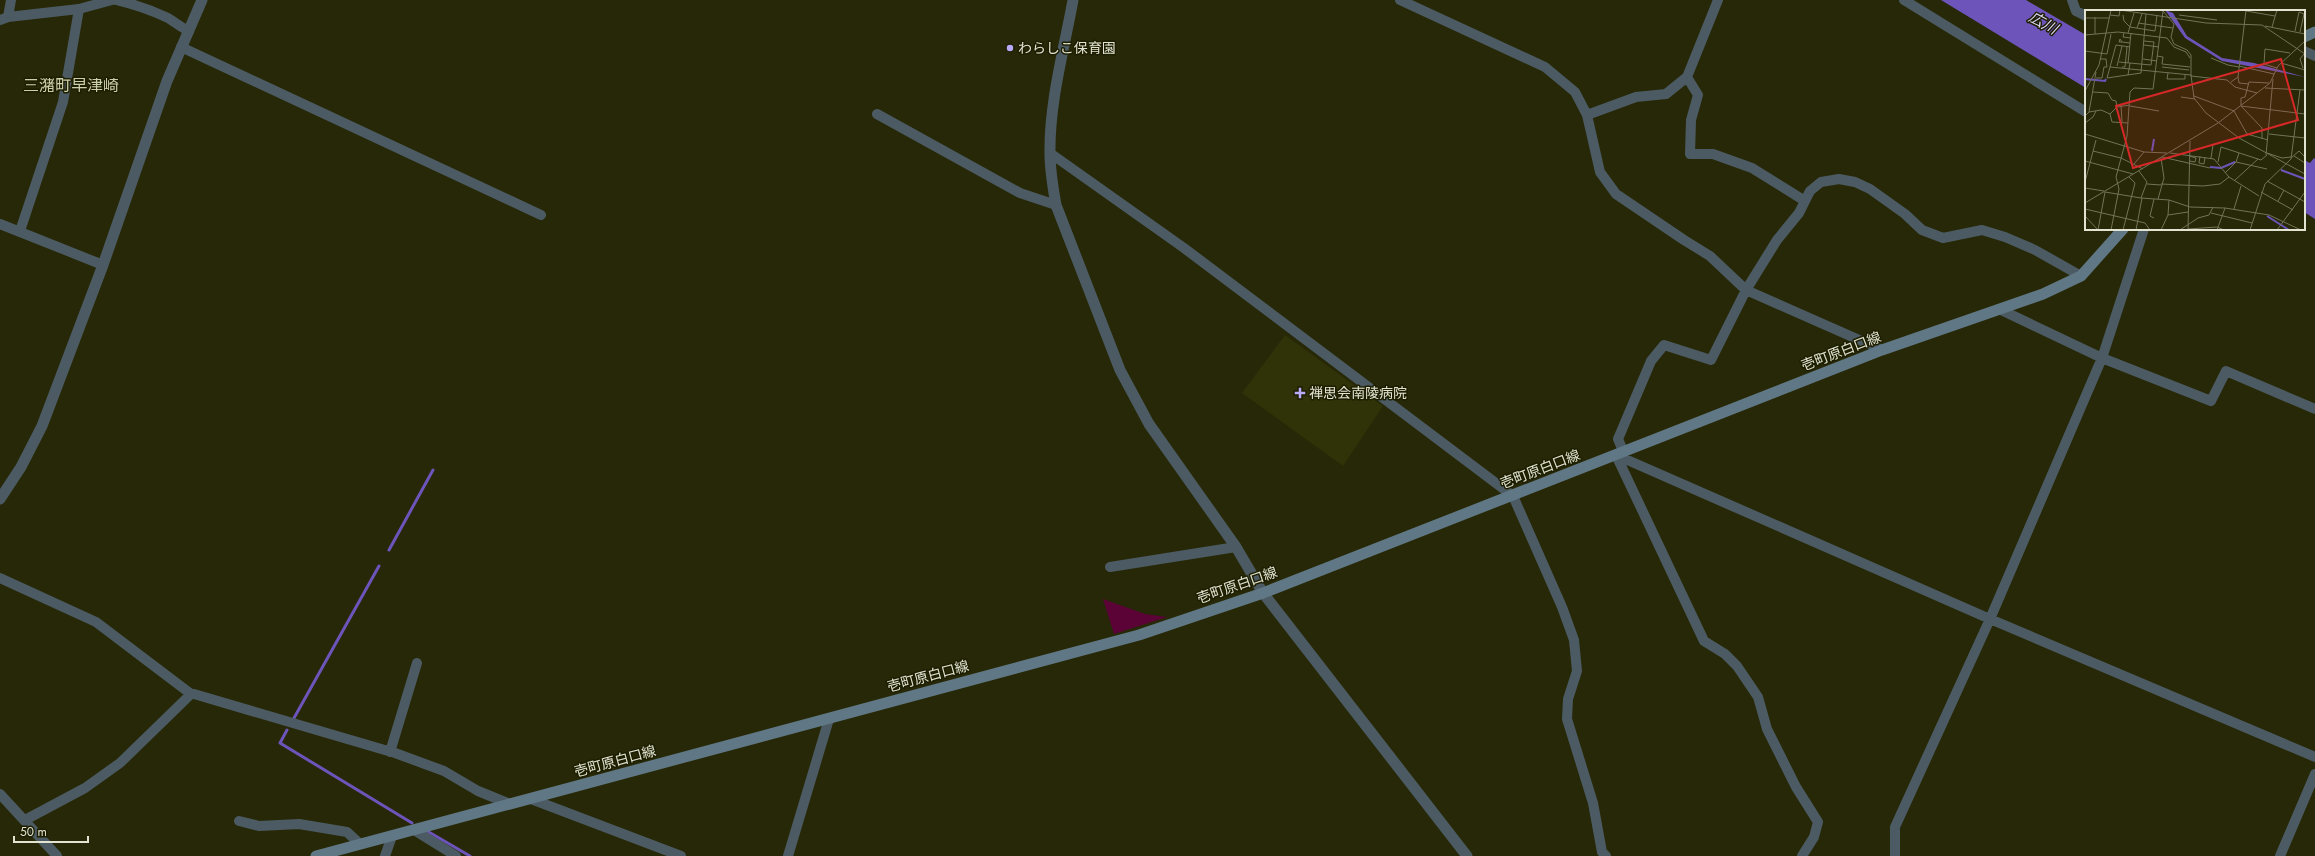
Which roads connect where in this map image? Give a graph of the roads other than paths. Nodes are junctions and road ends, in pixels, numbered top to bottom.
1 (11, 0) edge
2 (112, 0) edge
3 (116, 0) edge
4 (202, 0) edge
5 (1073, 0) edge
6 (1400, 0) edge
7 (1718, 0) edge
8 (1904, 0) edge
9 (2072, 0) edge
10 (79, 9) junction
11 (2085, 16) edge
12 (4, 19) edge
13 (189, 31) junction
14 (2315, 32) edge
15 (2305, 37) edge
16 (181, 47) junction
17 (2305, 51) edge
18 (2315, 56) edge
19 (1687, 77) junction
20 (2085, 111) edge
21 (877, 114) dead end
22 (1587, 115) junction
23 (1050, 153) junction
24 (1805, 201) junction
25 (1056, 205) junction
26 (541, 215) dead end
27 (0, 224) edge
28 (2122, 230) edge
29 (2144, 230) edge
30 (20, 231) junction
31 (102, 265) junction
32 (2081, 276) junction
33 (1746, 290) junction
34 (1998, 310) junction
35 (1882, 350) junction
36 (2102, 358) junction
37 (2315, 409) edge
38 (1620, 454) junction
39 (1512, 496) junction
40 (0, 499) edge
41 (1236, 547) junction
42 (1110, 567) dead end
43 (0, 578) edge
44 (1263, 593) junction
45 (1990, 619) junction
46 (417, 663) dead end
47 (191, 694) junction
48 (829, 719) junction
49 (390, 752) junction
50 (2315, 757) edge
51 (2315, 774) edge
52 (0, 794) edge
53 (531, 799) junction
54 (510, 804) junction
55 (25, 820) junction
56 (239, 821) dead end
57 (414, 830) junction
58 (392, 836) junction
59 (360, 844) junction
60 (57, 856) edge
61 (316, 856) edge
62 (385, 856) edge
63 (456, 856) edge
64 (682, 856) edge
65 (788, 856) edge
66 (1467, 856) edge
67 (1606, 856) edge
68 (1802, 856) edge
69 (1895, 856) edge
70 (2280, 856) edge

1 - 12 street
2 - 10 street
3 - 13 street
4 - 13 street
5 - 23 street
6 - 22 street
7 - 19 street
8 - 20 street
9 - 11 street
10 - 12 street
10 - 30 street
13 - 16 street
14 - 15 main road
16 - 26 street
16 - 31 street
17 - 18 street
19 - 22 street
19 - 24 street
21 - 25 street
22 - 33 street
23 - 25 street
23 - 39 street
24 - 32 street
24 - 33 street
25 - 41 street
27 - 30 street
28 - 32 main road, 壱町原白口線
29 - 36 street
30 - 31 street
31 - 40 street
32 - 34 main road, 壱町原白口線
33 - 35 street
33 - 38 street
34 - 35 main road, 壱町原白口線
34 - 36 street
35 - 38 main road, 壱町原白口線
36 - 37 street
36 - 45 street
38 - 39 main road, 壱町原白口線
38 - 45 street
38 - 68 street
39 - 44 main road, 壱町原白口線
39 - 67 street
41 - 42 street
41 - 44 street
43 - 47 street
44 - 48 main road, 壱町原白口線
44 - 66 street
45 - 50 street
45 - 69 street
46 - 49 street
47 - 49 street
47 - 55 street
48 - 53 main road, 壱町原白口線
48 - 65 street
49 - 54 street
51 - 70 street
52 - 55 street
53 - 54 main road, 壱町原白口線
53 - 64 street
54 - 57 main road, 壱町原白口線
55 - 60 street
56 - 59 street
57 - 58 main road, 壱町原白口線
57 - 63 street
58 - 59 main road, 壱町原白口線
58 - 62 street
59 - 61 main road, 壱町原白口線

